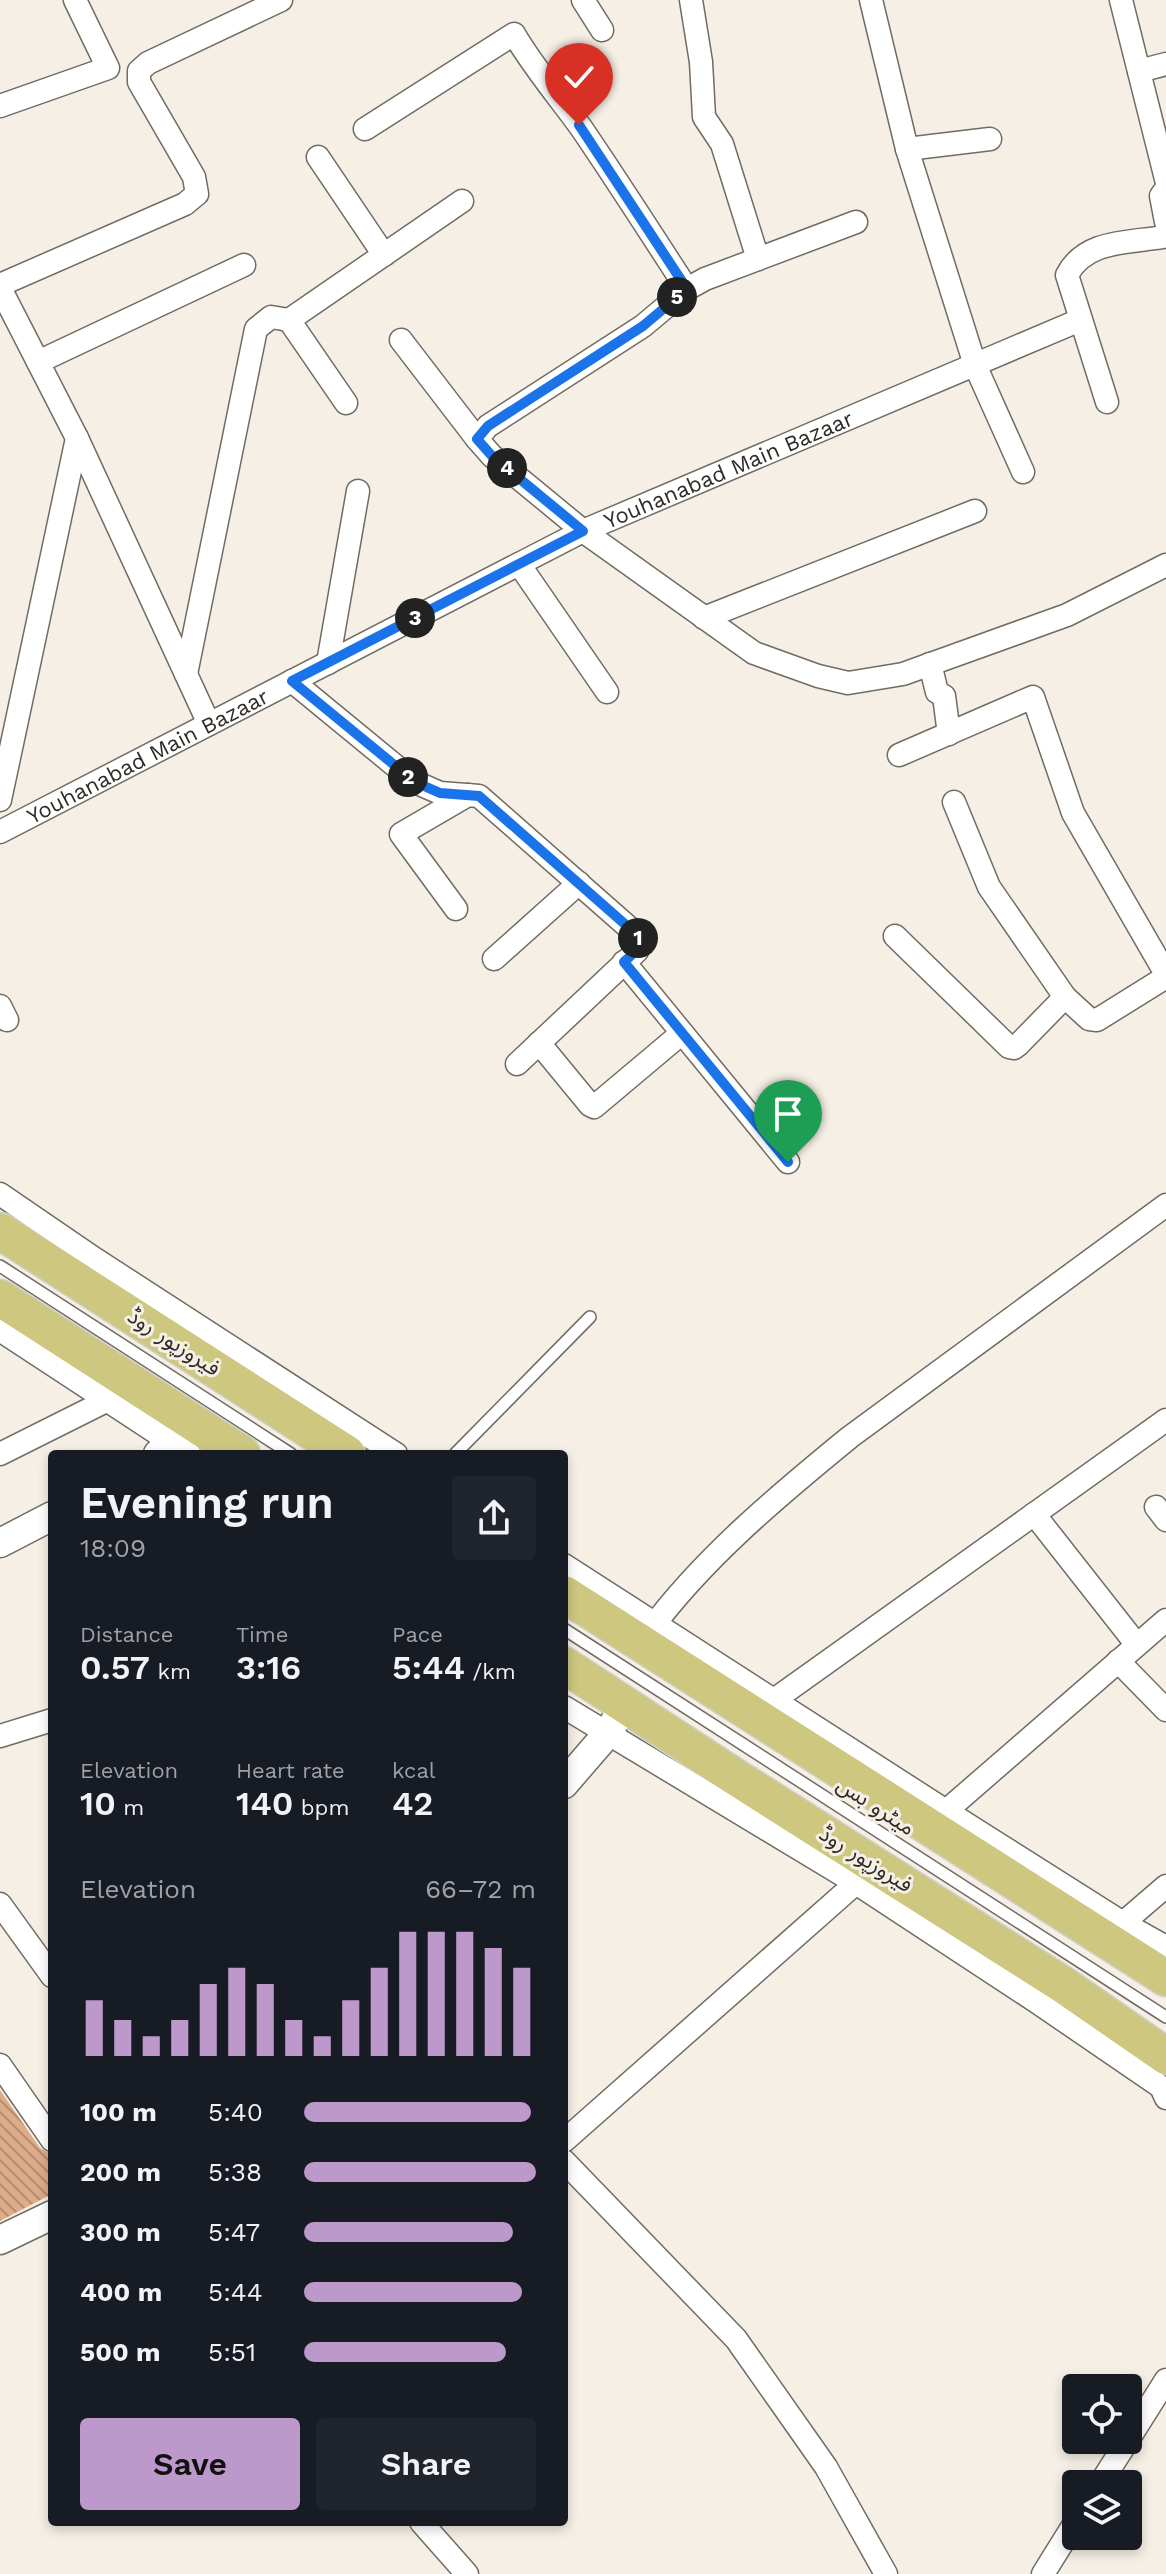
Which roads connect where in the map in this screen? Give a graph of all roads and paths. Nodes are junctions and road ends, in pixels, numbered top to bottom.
1 (75, 0) edge
2 (281, 0) edge
3 (583, 0) edge
4 (691, 0) edge
5 (871, 0) edge
6 (1121, 0) edge
7 (602, 30) dead end
8 (1166, 64) edge
9 (1139, 71) junction
10 (0, 106) edge
11 (365, 129) dead end
12 (990, 139) dead end
13 (907, 149) junction
14 (318, 157) dead end
15 (1166, 179) edge
16 (1166, 189) edge
17 (462, 201) dead end
18 (856, 222) dead end
19 (1166, 222) edge
20 (1166, 232) edge
21 (384, 255) junction
22 (758, 259) junction
23 (244, 265) dead end
24 (0, 286) edge
25 (687, 289) junction
26 (289, 320) junction
27 (1080, 320) junction
28 (8, 325) edge
29 (401, 340) dead end
30 (38, 362) junction
31 (975, 365) junction
32 (1107, 402) dead end
33 (346, 403) dead end
34 (77, 438) junction
35 (477, 439) junction
36 (1023, 472) dead end
37 (358, 491) dead end
38 (975, 511) dead end
39 (583, 531) junction
40 (519, 564) junction
41 (1166, 565) edge
42 (704, 618) junction
43 (328, 663) junction
44 (930, 664) junction
45 (186, 674) junction
46 (292, 681) junction
47 (607, 692) dead end
48 (209, 724) junction
49 (949, 734) junction
50 (899, 755) dead end
51 (469, 794) junction
52 (0, 800) edge
53 (954, 802) dead end
54 (0, 832) edge
55 (579, 883) junction
56 (456, 909) dead end
57 (895, 936) dead end
58 (494, 959) dead end
59 (624, 962) junction
60 (1166, 976) edge
61 (1065, 997) junction
62 (682, 1033) junction
63 (539, 1043) junction
64 (517, 1064) dead end
65 (788, 1162) dead end
66 (0, 1194) edge
67 (1166, 1205) edge
68 (0, 1231) edge
69 (0, 1266) edge
70 (590, 1317) dead end
71 (10, 1320) edge
72 (108, 1400) junction
73 (1166, 1420) edge
74 (176, 1442) edge
75 (220, 1450) edge
76 (285, 1450) edge
77 (341, 1450) edge
78 (390, 1450) edge
79 (459, 1450) edge
80 (0, 1454) edge
81 (1034, 1514) junction
82 (48, 1518) edge
83 (0, 1543) edge
84 (568, 1568) edge
85 (568, 1596) edge
86 (1166, 1620) edge
87 (568, 1632) edge
88 (647, 1633) junction
89 (1137, 1645) junction
90 (1118, 1661) junction
91 (568, 1669) edge
92 (774, 1700) junction
93 (568, 1708) edge
94 (1166, 1710) edge
95 (617, 1719) junction
96 (48, 1721) edge
97 (0, 1736) edge
98 (568, 1779) edge
99 (939, 1820) junction
100 (864, 1873) junction
101 (1166, 1886) edge
102 (0, 1904) edge
103 (1123, 1923) junction
104 (1166, 1947) edge
105 (48, 1970) edge
106 (1166, 1978) edge
107 (1166, 2017) edge
108 (1166, 2056) edge
109 (0, 2065) edge
110 (1166, 2098) edge
111 (48, 2134) edge
112 (568, 2137) edge
113 (568, 2165) edge
114 (48, 2217) edge
115 (0, 2240) edge
116 (1166, 2380) edge
117 (1142, 2418) edge
118 (425, 2526) edge
119 (1062, 2543) edge
120 (467, 2574) edge
121 (886, 2574) edge
122 (1043, 2574) edge

1 - 10 street
2 - 24 street
3 - 7 street
4 - 22 street
5 - 13 street
6 - 9 street
8 - 9 street
9 - 15 street
11 - 25 street
12 - 13 street
13 - 31 street
14 - 21 street
16 - 19 street
17 - 21 street
18 - 22 street
20 - 27 street
21 - 26 street
22 - 25 street
23 - 30 street
24 - 28 street
25 - 35 street
26 - 33 street
26 - 45 street
27 - 31 street, Youhanabad Main Bazaar
27 - 32 street
28 - 30 street
29 - 35 street
30 - 34 street
31 - 36 street
31 - 39 street, Youhanabad Main Bazaar
34 - 45 street
34 - 52 street
35 - 39 street
37 - 43 street
38 - 42 street
39 - 40 street, Youhanabad Main Bazaar
39 - 42 street
40 - 43 street, Youhanabad Main Bazaar
40 - 47 street
41 - 44 street
42 - 44 street
43 - 46 street, Youhanabad Main Bazaar
44 - 49 street
45 - 48 street
46 - 48 street, Youhanabad Main Bazaar
46 - 51 street
48 - 54 street, Youhanabad Main Bazaar
49 - 50 street
49 - 60 street
51 - 55 street
51 - 56 street
53 - 61 street
55 - 58 street
55 - 59 street
57 - 61 street
59 - 62 street
59 - 63 street
60 - 61 street
62 - 63 street
62 - 65 street
63 - 64 street
66 - 78 street
67 - 88 street
68 - 77 main road, فیروزپور روڈ
69 - 76 lane
70 - 79 lane
71 - 72 street
71 - 74 main road
72 - 74 street
72 - 80 street
73 - 81 street
74 - 75 main road
81 - 89 street
81 - 92 street
82 - 83 street
84 - 88 street
85 - 88 main road
86 - 89 street
87 - 107 lane, میٹرو بس
88 - 92 street
88 - 99 main road
89 - 90 street
90 - 94 street
90 - 99 street
91 - 95 main road, فیروزپور روڈ
92 - 99 street
93 - 95 street
95 - 98 street
95 - 100 main road, فیروزپور روڈ
96 - 97 street
99 - 103 street
99 - 106 main road
100 - 108 main road, فیروزپور روڈ
100 - 110 street
100 - 112 street
101 - 103 street
102 - 105 street
103 - 104 street
109 - 111 street
113 - 121 street
114 - 115 street
116 - 117 street
118 - 120 street
119 - 122 street

